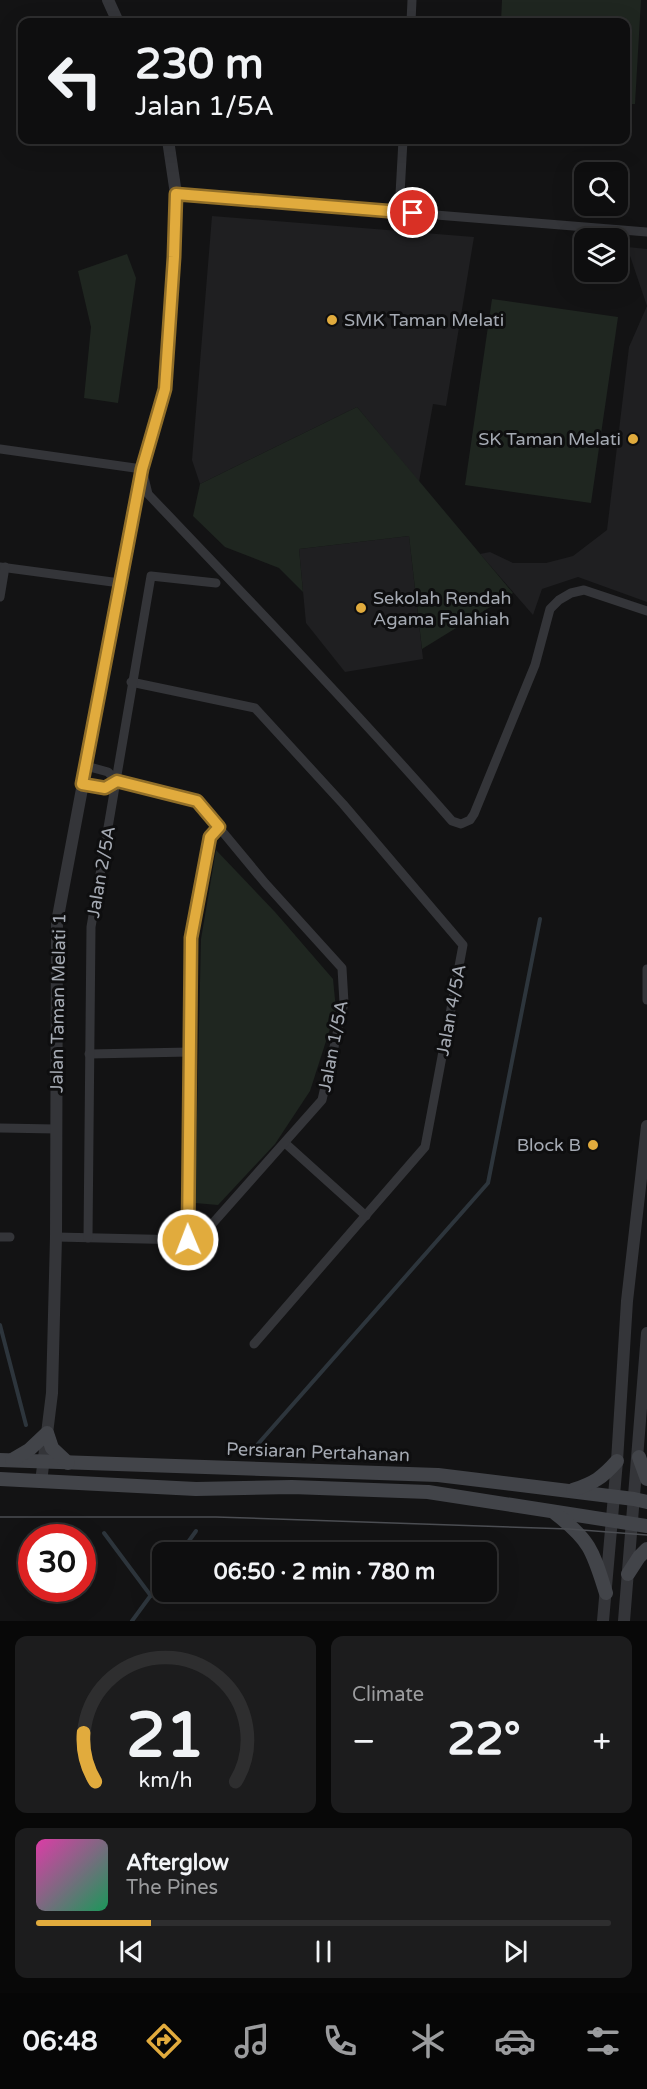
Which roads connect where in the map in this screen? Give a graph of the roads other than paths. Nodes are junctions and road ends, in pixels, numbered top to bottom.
1 (108, 0) edge
2 (412, 0) edge
3 (116, 18) edge
4 (411, 18) edge
5 (169, 144) edge
6 (403, 144) edge
7 (176, 194) junction
8 (399, 212) junction
9 (647, 232) edge
10 (0, 448) edge
11 (142, 469) junction
12 (3, 567) edge
13 (120, 583) junction
14 (216, 583) dead end
15 (0, 597) edge
16 (647, 611) edge
17 (131, 682) junction
18 (86, 766) junction
19 (117, 781) junction
20 (82, 784) junction
21 (219, 827) junction
22 (647, 969) edge
23 (647, 1000) edge
24 (190, 1052) junction
25 (89, 1053) junction
26 (647, 1126) edge
27 (0, 1128) edge
28 (56, 1129) junction
29 (285, 1143) junction
30 (366, 1216) junction
31 (56, 1237) junction
32 (88, 1238) junction
33 (188, 1240) junction
34 (647, 1333) edge
35 (254, 1344) dead end
36 (46, 1433) junction
37 (639, 1457) junction
38 (5, 1460) edge
39 (617, 1461) junction
40 (43, 1462) junction
41 (68, 1463) junction
42 (0, 1479) edge
43 (647, 1479) edge
44 (41, 1482) junction
45 (568, 1492) junction
46 (614, 1497) junction
47 (640, 1500) edge
48 (553, 1512) junction
49 (612, 1521) junction
50 (633, 1523) junction
51 (647, 1526) edge
52 (647, 1550) edge
53 (628, 1574) junction
54 (606, 1593) junction
55 (603, 1621) edge
56 (624, 1621) edge

1 - 3 street
2 - 4 street
5 - 7 street, Jalan Taman Melati 1
6 - 8 street
7 - 8 street
7 - 11 street, Jalan Taman Melati 1
8 - 9 street
10 - 11 street
11 - 13 street, Jalan Taman Melati 1
11 - 16 street
12 - 13 street
12 - 15 street
13 - 18 street, Jalan Taman Melati 1
14 - 17 street, Jalan 2/5A
17 - 19 street, Jalan 2/5A
17 - 30 street, Jalan 4/5A
18 - 19 street, Jalan 1/5A
18 - 20 street, Jalan Taman Melati 1
19 - 20 street, Jalan 1/5A
19 - 21 street, Jalan 1/5A
19 - 25 street, Jalan 2/5A
20 - 28 street, Jalan Taman Melati 1
21 - 24 street
21 - 29 street, Jalan 1/5A
22 - 23 street
24 - 25 street
24 - 33 street
25 - 32 street, Jalan 2/5A
26 - 39 street
27 - 28 street
28 - 31 street, Jalan Taman Melati 1
29 - 30 street
29 - 33 street, Jalan 1/5A
30 - 35 street, Jalan 4/5A
31 - 32 street
31 - 36 street, Jalan Taman Melati 1
32 - 33 street
34 - 37 street
36 - 38 main road
36 - 40 street, Jalan Taman Melati 1
36 - 41 main road
37 - 43 main road
37 - 47 street
38 - 40 main road, Persiaran Pertahanan
39 - 45 main road
39 - 46 street
40 - 41 main road, Persiaran Pertahanan
40 - 44 street, Jalan Taman Melati 1
41 - 45 main road, Persiaran Pertahanan
42 - 44 main road, Persiaran Pertahanan
44 - 48 main road, Persiaran Pertahanan
45 - 46 main road, Persiaran Pertahanan
46 - 47 main road, Persiaran Pertahanan
46 - 49 street
47 - 50 street
48 - 49 main road, Persiaran Pertahanan
48 - 54 main road
49 - 50 main road, Persiaran Pertahanan
49 - 54 street
50 - 51 main road, Persiaran Pertahanan
50 - 53 street
52 - 53 main road
53 - 56 street
54 - 55 street

